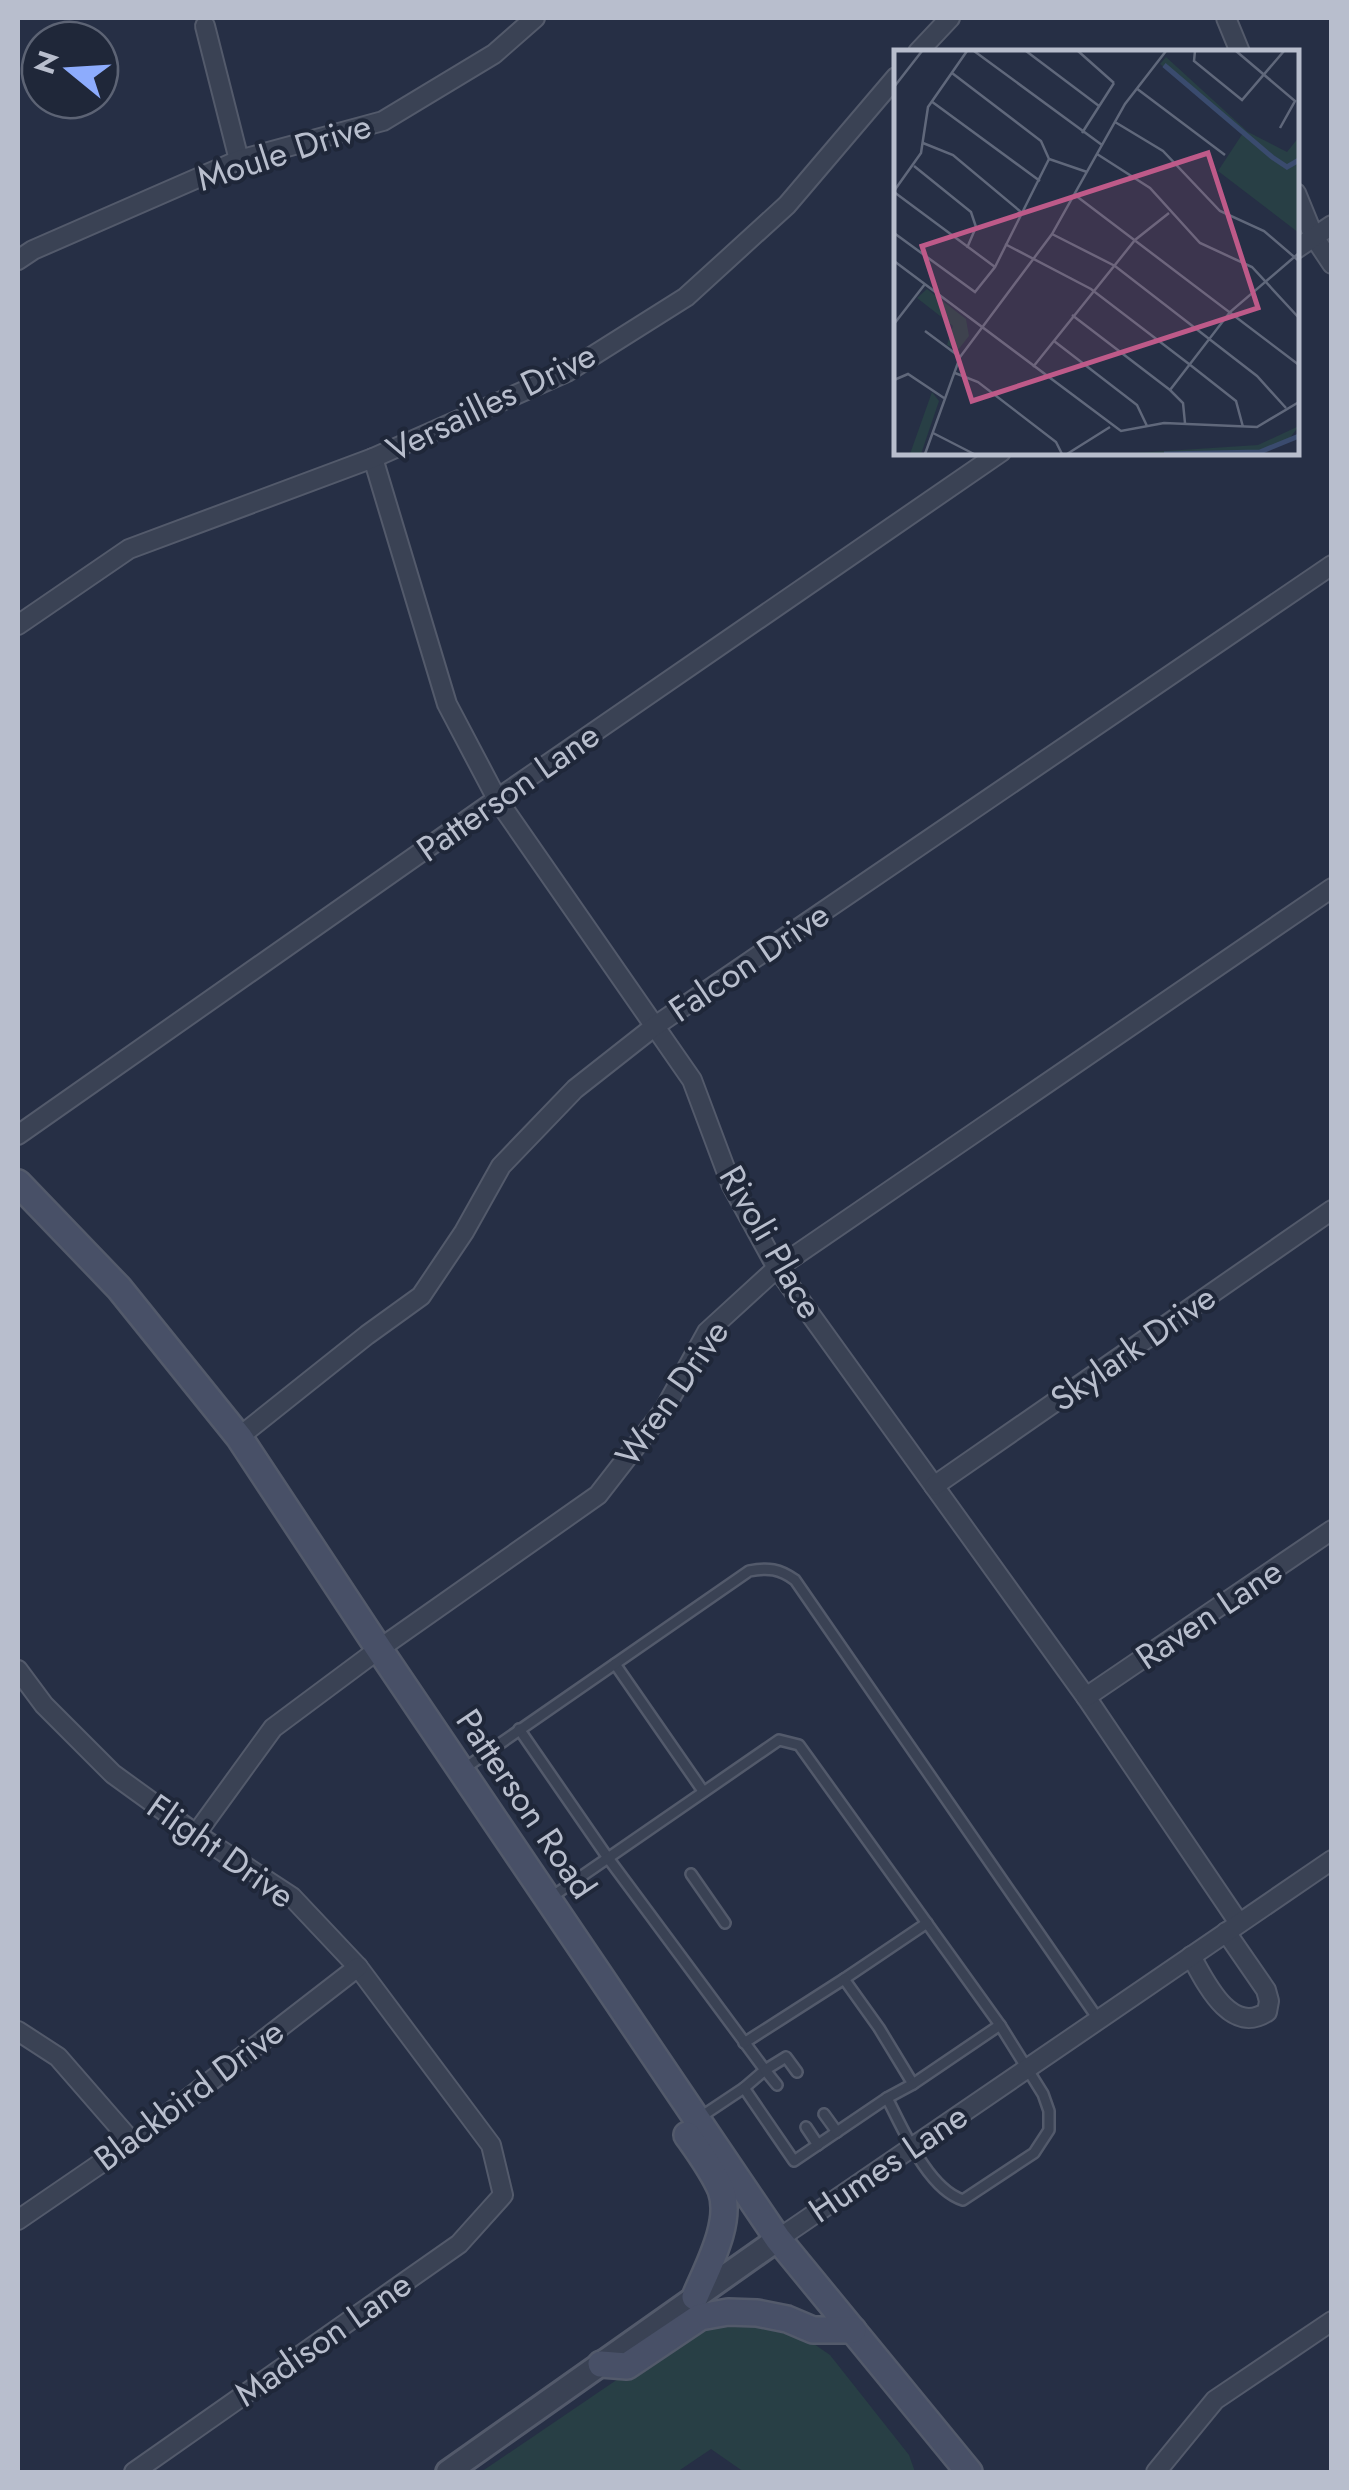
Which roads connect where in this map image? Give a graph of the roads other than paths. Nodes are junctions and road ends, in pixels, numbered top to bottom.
1 (535, 18) edge
2 (950, 18) edge
3 (1226, 18) edge
4 (204, 26) dead end
5 (920, 50) edge
6 (1239, 50) edge
7 (894, 79) edge
8 (240, 160) junction
9 (1299, 200) edge
10 (1332, 225) edge
11 (1314, 237) junction
12 (1299, 247) edge
13 (18, 260) edge
14 (1332, 264) edge
15 (997, 455) edge
16 (373, 458) junction
17 (1332, 564) edge
18 (18, 625) edge
19 (497, 800) junction
20 (1332, 888) edge
21 (656, 1026) junction
22 (18, 1135) edge
23 (18, 1182) edge
24 (1332, 1210) edge
25 (778, 1268) junction
26 (238, 1437) junction
27 (934, 1486) junction
28 (1332, 1530) edge
29 (379, 1649) junction
30 (615, 1664) junction
31 (18, 1670) edge
32 (1086, 1697) junction
33 (519, 1730) junction
34 (461, 1771) junction
35 (703, 1791) junction
36 (196, 1834) junction
37 (608, 1858) junction
38 (1332, 1860) edge
39 (691, 1874) dead end
40 (548, 1899) junction
41 (725, 1923) dead end
42 (926, 1923) junction
43 (1232, 1927) junction
44 (1191, 1956) junction
45 (358, 1967) junction
46 (844, 1978) junction
47 (1098, 2019) junction
48 (1000, 2025) junction
49 (18, 2031) edge
50 (744, 2043) junction
51 (656, 2059) junction
52 (1025, 2068) junction
53 (765, 2070) junction
54 (797, 2072) dead end
55 (777, 2084) dead end
56 (913, 2084) junction
57 (744, 2088) junction
58 (887, 2098) junction
59 (824, 2114) dead end
60 (697, 2120) junction
61 (806, 2127) dead end
62 (836, 2132) junction
63 (132, 2142) junction
64 (818, 2145) junction
65 (913, 2147) junction
66 (503, 2195) joint
67 (18, 2220) edge
68 (778, 2238) junction
69 (695, 2297) junction
70 (1332, 2321) edge
71 (852, 2330) junction
72 (600, 2364) junction
73 (134, 2472) edge
74 (448, 2472) edge
75 (969, 2472) edge
76 (1156, 2472) edge

1 - 8 street, Moule Drive
2 - 5 street
3 - 6 street
4 - 8 street
7 - 16 street, Versailles Drive
8 - 13 street, Moule Drive
9 - 11 street
10 - 11 street
11 - 12 street
11 - 14 street
15 - 19 street, Patterson Lane
16 - 18 street, Versailles Drive
16 - 19 street, Rivoli Place
17 - 21 street, Falcon Drive
19 - 21 street, Rivoli Place
19 - 22 street, Patterson Lane
20 - 25 street, Wren Drive
21 - 25 street, Rivoli Place
21 - 26 street, Falcon Drive
23 - 26 main road, Patterson Road
24 - 27 street, Skylark Drive
25 - 27 street, Rivoli Place
25 - 29 street, Wren Drive
26 - 29 main road, Patterson Road
27 - 32 street, Rivoli Place
28 - 32 street, Raven Lane
29 - 34 main road, Patterson Road
29 - 36 street, Wren Drive
30 - 33 lane
30 - 35 lane
30 - 47 lane
31 - 36 street, Flight Drive
32 - 43 street, Rivoli Place
33 - 34 lane
33 - 37 lane
34 - 40 main road, Patterson Road
35 - 37 lane
35 - 42 lane
36 - 45 street, Flight Drive
37 - 40 lane
37 - 50 lane
38 - 43 street, Humes Lane
39 - 41 lane
40 - 51 main road, Patterson Road
42 - 46 lane
42 - 48 lane
43 - 44 street, Humes Lane
43 - 44 street, Rivoli Place
44 - 47 street, Humes Lane
45 - 63 street, Blackbird Drive
45 - 66 street, Flight Drive
46 - 50 lane
46 - 56 lane
47 - 52 street, Humes Lane
48 - 52 lane
48 - 56 lane
49 - 63 street
50 - 53 lane
51 - 60 main road, Patterson Road
51 - 69 main road
52 - 65 street, Humes Lane
52 - 65 lane
53 - 54 lane
53 - 55 lane
53 - 57 lane
56 - 58 lane
57 - 60 lane
57 - 64 lane
58 - 62 lane
58 - 65 lane
59 - 62 lane
60 - 68 main road, Patterson Road
61 - 64 lane
62 - 64 lane
63 - 67 street, Blackbird Drive
65 - 68 street, Humes Lane
66 - 73 street, Madison Lane
68 - 69 street, Humes Lane
68 - 71 main road, Patterson Road
69 - 72 street, Humes Lane
70 - 76 street
71 - 72 main road
71 - 75 main road, Patterson Road
72 - 74 street, Humes Lane

